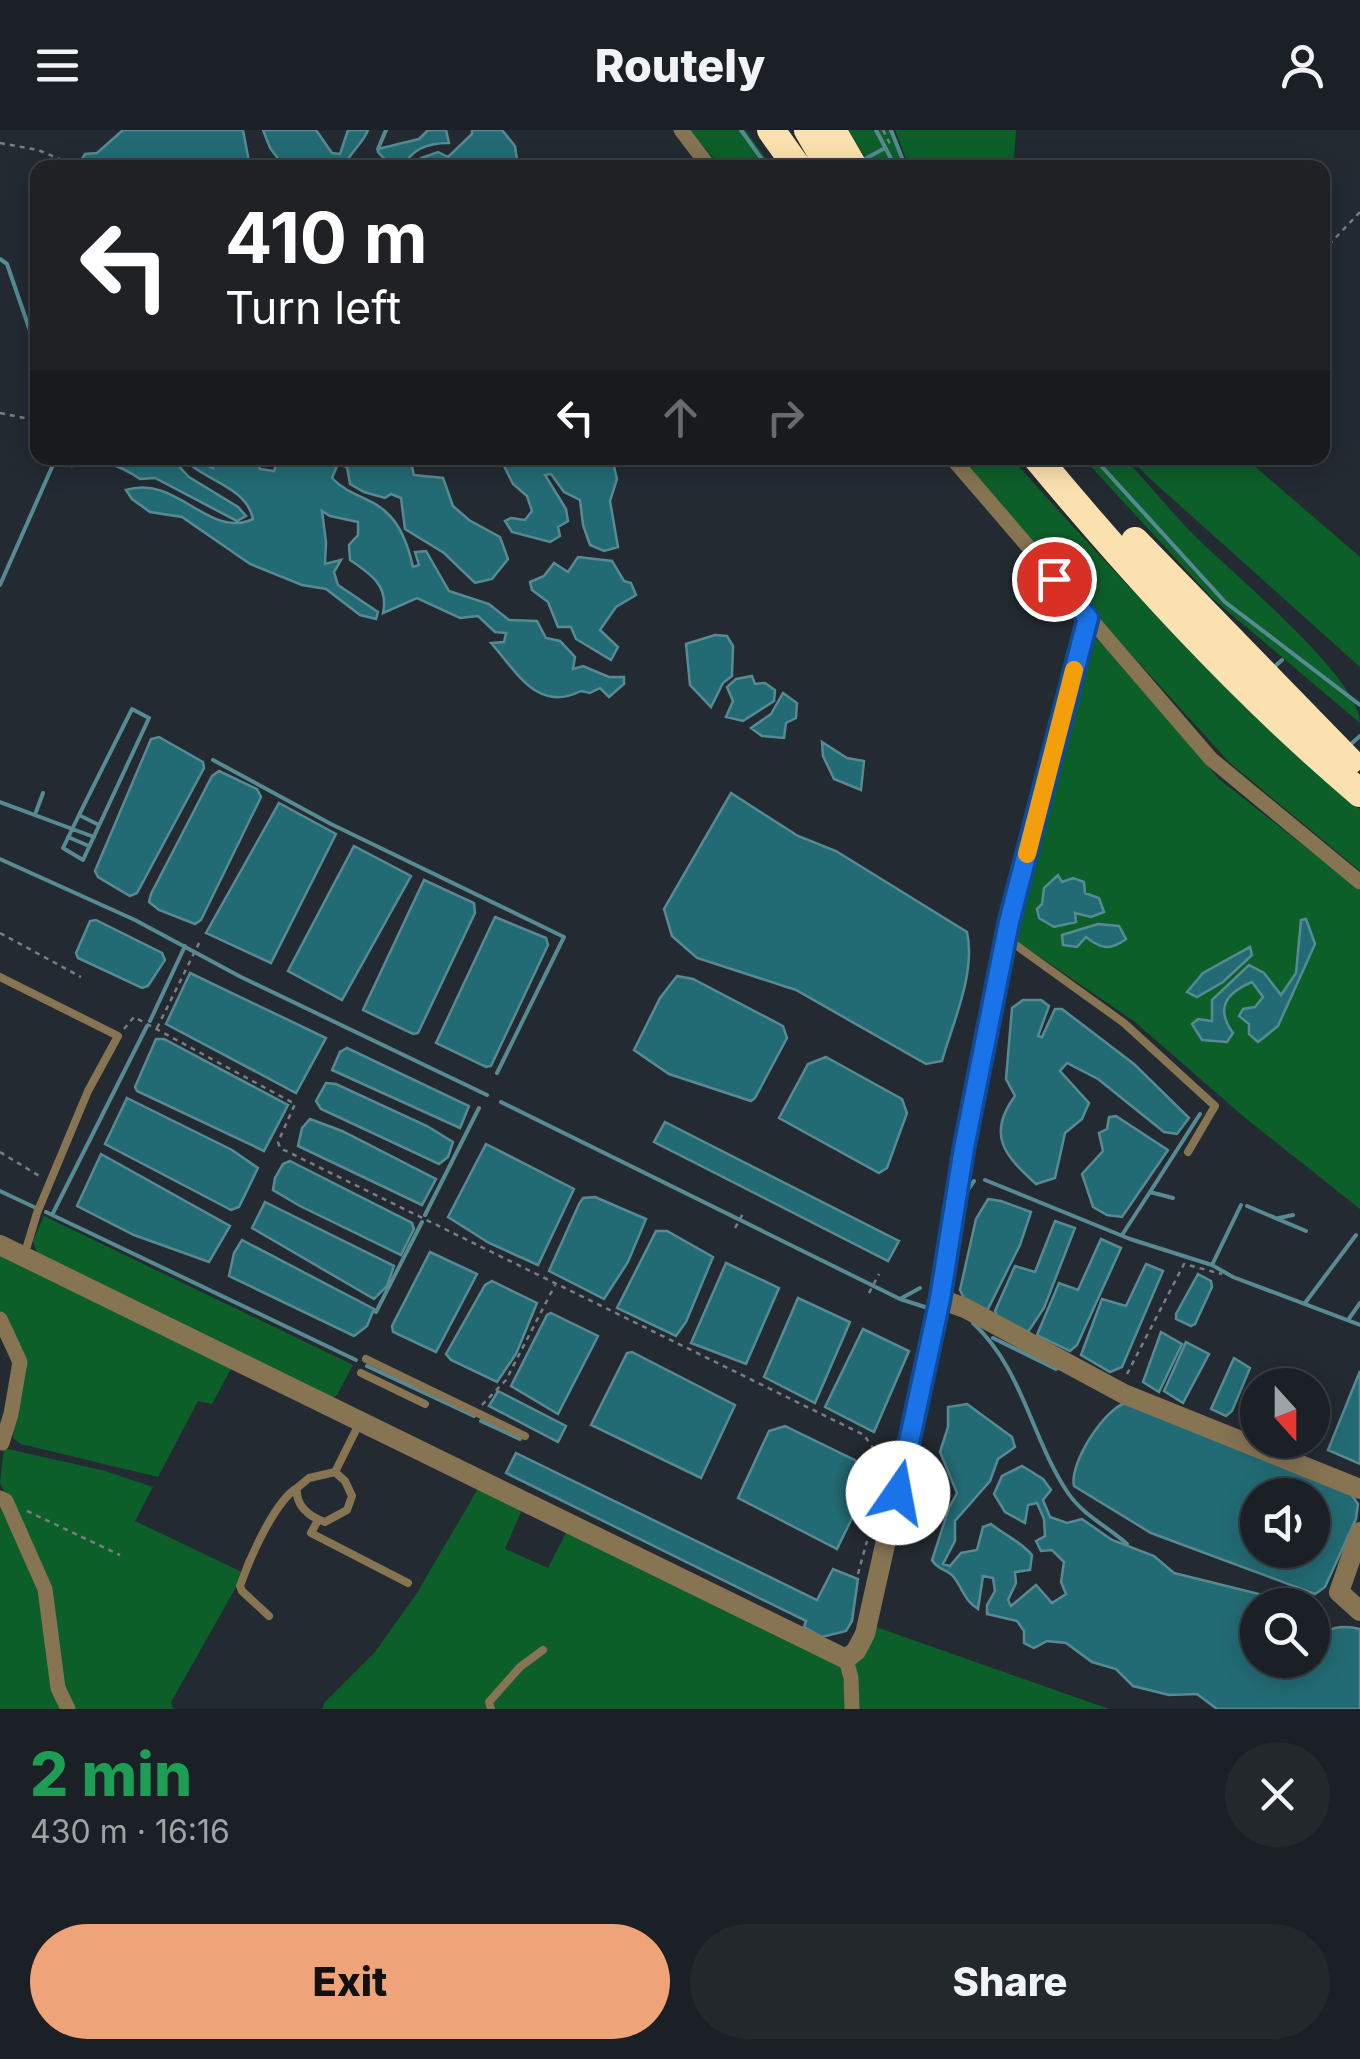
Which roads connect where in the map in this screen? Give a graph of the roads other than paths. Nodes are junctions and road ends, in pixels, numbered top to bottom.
1 (681, 130) edge
2 (771, 130) edge
3 (808, 130) edge
4 (832, 130) edge
5 (704, 160) edge
6 (792, 160) edge
7 (825, 160) edge
8 (849, 160) edge
9 (958, 465) edge
10 (1030, 465) edge
11 (1043, 465) edge
12 (1067, 465) edge
13 (1077, 506) junction
14 (1088, 618) junction
15 (1360, 770) edge
16 (1360, 793) edge
17 (1360, 882) edge
18 (1006, 938) junction
19 (0, 976) edge
20 (1188, 1152) dead end
21 (0, 1245) edge
22 (24, 1256) junction
23 (940, 1299) junction
24 (1, 1328) edge
25 (366, 1359) dead end
26 (361, 1373) dead end
27 (425, 1404) dead end
28 (360, 1422) junction
29 (525, 1436) dead end
30 (2, 1443) edge
31 (334, 1472) junction
32 (297, 1488) junction
33 (1360, 1490) edge
34 (3, 1500) edge
35 (318, 1520) junction
36 (1360, 1532) edge
37 (408, 1583) dead end
38 (1360, 1610) edge
39 (269, 1616) dead end
40 (543, 1650) dead end
41 (846, 1659) junction
42 (68, 1709) edge
43 (490, 1709) edge
44 (852, 1709) edge

1 - 5 street
2 - 6 highway
3 - 7 highway
4 - 8 highway
9 - 14 street
10 - 13 highway
11 - 13 highway
12 - 15 highway
13 - 16 highway
14 - 17 street
14 - 18 lane
18 - 20 lane
18 - 23 lane
19 - 22 lane
21 - 22 street
22 - 28 street
23 - 33 street
23 - 41 street
24 - 30 street
25 - 29 lane
26 - 27 lane
28 - 31 lane
28 - 41 street
31 - 32 lane
31 - 35 lane
32 - 35 lane
32 - 39 lane
34 - 42 street
35 - 37 lane
36 - 38 street
40 - 43 lane
41 - 44 street

